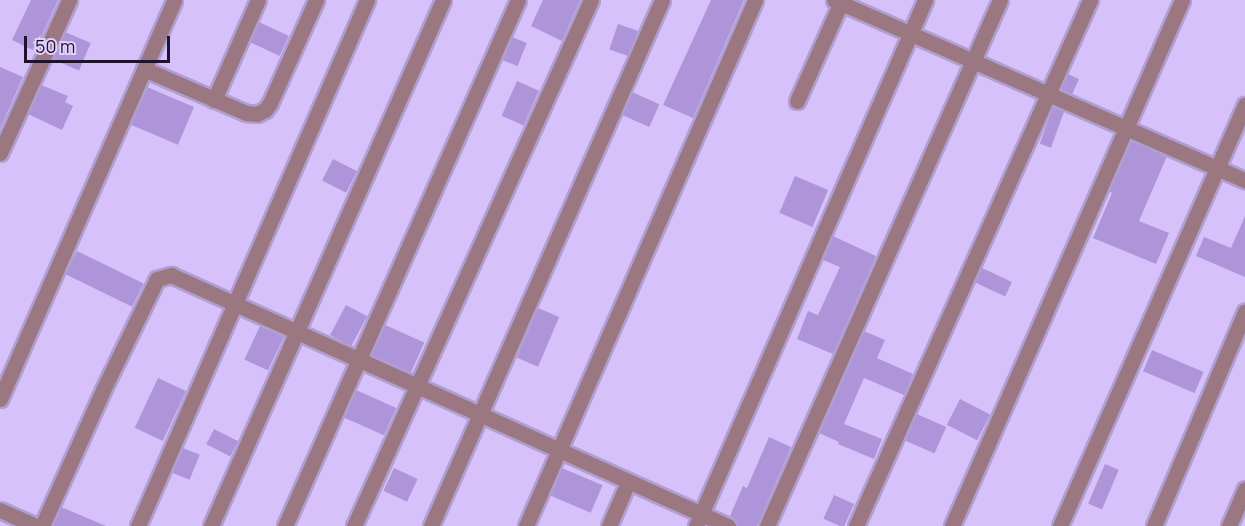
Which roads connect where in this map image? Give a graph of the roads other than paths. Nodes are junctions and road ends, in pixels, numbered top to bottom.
1 (69, 0) edge
2 (174, 0) edge
3 (258, 0) edge
4 (316, 0) edge
5 (367, 0) edge
6 (443, 0) edge
7 (518, 0) edge
8 (591, 0) edge
9 (662, 0) edge
10 (755, 0) edge
11 (926, 0) edge
12 (1000, 0) edge
13 (1090, 0) edge
14 (1182, 0) edge
15 (839, 1) edge
16 (910, 34) junction
17 (972, 62) junction
18 (144, 69) junction
19 (1048, 95) junction
20 (214, 100) junction
21 (797, 101) dead end
22 (1245, 105) edge
23 (1126, 129) junction
24 (0, 153) edge
25 (1217, 169) junction
26 (1245, 180) edge
27 (235, 304) junction
28 (1245, 312) edge
29 (295, 330) junction
30 (361, 360) junction
31 (417, 384) junction
32 (0, 399) edge
33 (480, 414) junction
34 (558, 450) junction
35 (628, 482) junction
36 (1245, 489) edge
37 (0, 510) edge
38 (698, 520) edge
39 (36, 526) edge
40 (42, 526) edge
41 (138, 526) edge
42 (211, 526) edge
43 (285, 526) edge
44 (354, 526) edge
45 (431, 526) edge
46 (526, 526) edge
47 (609, 526) edge
48 (728, 526) edge
49 (767, 526) edge
50 (856, 526) edge
51 (952, 526) edge
52 (1060, 526) edge
53 (1154, 526) edge
54 (1229, 526) edge

1 - 24 street
2 - 18 street
3 - 20 street
4 - 20 street
5 - 27 street
6 - 29 street
7 - 30 street
8 - 31 street
9 - 33 street
10 - 34 street
11 - 16 street
12 - 17 street
13 - 19 street
14 - 23 street
15 - 16 street
15 - 21 street
16 - 17 street
16 - 38 street
17 - 19 street
17 - 49 street
18 - 20 street
18 - 32 street
19 - 23 street
19 - 50 street
22 - 25 street
23 - 25 street
23 - 51 street
25 - 26 street
25 - 52 street
27 - 29 street
27 - 40 street
27 - 41 street
28 - 53 street
29 - 30 street
29 - 42 street
30 - 31 street
30 - 43 street
31 - 33 street
31 - 44 street
33 - 34 street
33 - 45 street
34 - 35 street
34 - 46 street
35 - 38 street
35 - 47 street
36 - 54 street
37 - 39 street
38 - 48 street

